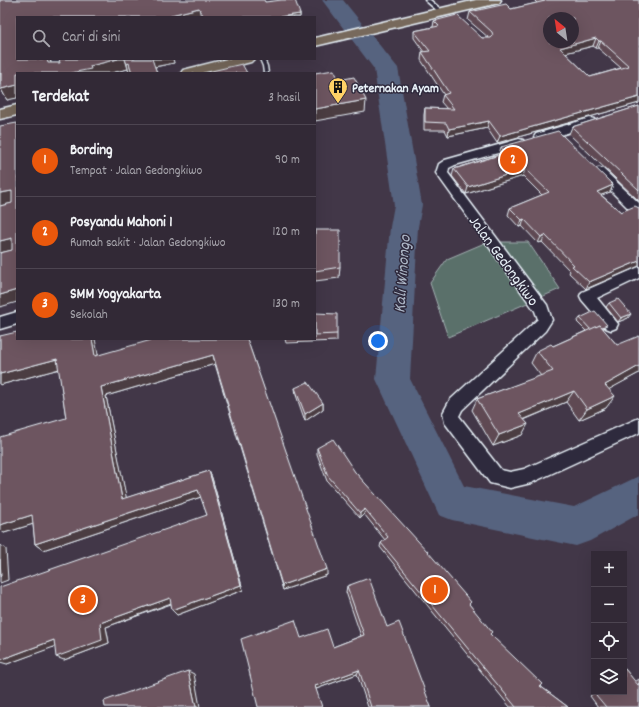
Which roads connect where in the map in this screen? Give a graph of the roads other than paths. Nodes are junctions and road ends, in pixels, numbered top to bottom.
1 (427, 0) edge
2 (494, 0) edge
3 (450, 13) junction
4 (316, 42) edge
5 (56, 60) edge
6 (243, 60) edge
7 (262, 60) edge
8 (205, 71) edge
9 (58, 72) edge
10 (266, 72) edge
11 (16, 110) edge
12 (0, 114) edge
13 (602, 118) edge
14 (558, 132) junction
15 (569, 143) edge
16 (591, 164) edge
17 (639, 211) edge
18 (639, 272) edge
19 (16, 318) edge
20 (0, 323) edge
21 (611, 324) dead end
22 (639, 425) edge

1 - 3 lane
2 - 3 main road
3 - 4 main road
5 - 9 street
6 - 8 main road
7 - 10 lane
11 - 12 main road
13 - 14 street, Jalan Gedongkiwo
14 - 15 street
14 - 22 street, Jalan Gedongkiwo
16 - 17 street
18 - 21 street
19 - 20 street

